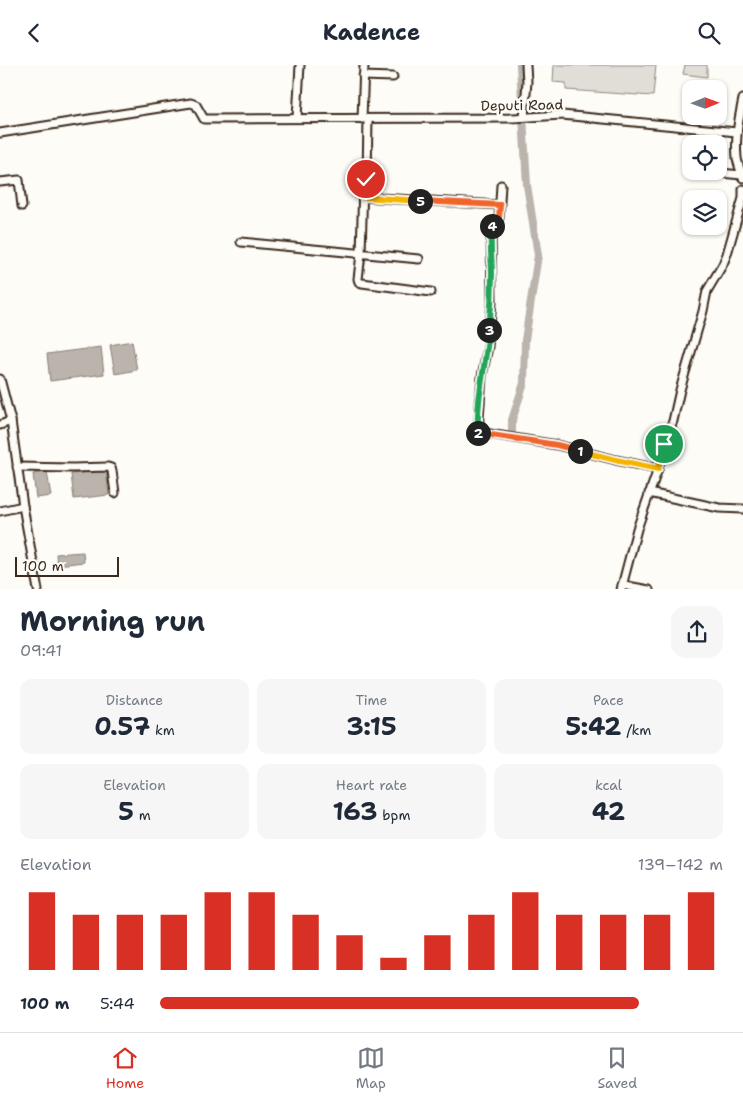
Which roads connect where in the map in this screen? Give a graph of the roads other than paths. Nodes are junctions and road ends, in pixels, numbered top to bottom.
1 (300, 65) edge
2 (364, 65) edge
3 (526, 65) edge
4 (363, 76) junction
5 (393, 77) dead end
6 (743, 99) edge
7 (524, 117) junction
8 (297, 118) junction
9 (365, 119) junction
10 (737, 132) junction
11 (0, 133) edge
12 (727, 174) edge
13 (743, 176) edge
14 (0, 183) edge
15 (501, 185) dead end
16 (743, 189) edge
17 (363, 197) junction
18 (500, 205) junction
19 (22, 206) dead end
20 (241, 242) dead end
21 (360, 254) junction
22 (419, 259) dead end
23 (431, 292) dead end
24 (0, 379) edge
25 (11, 421) junction
26 (0, 425) edge
27 (17, 467) junction
28 (658, 469) junction
29 (115, 493) dead end
30 (649, 493) junction
31 (23, 507) junction
32 (743, 509) edge
33 (0, 511) edge
34 (622, 587) edge
35 (38, 589) edge
36 (648, 589) edge

1 - 8 street
2 - 4 street
3 - 7 street
4 - 5 street
4 - 9 street
6 - 10 street
7 - 9 street, Deputi Road
7 - 10 street, Deputi Road
8 - 9 street, Deputi Road
8 - 11 street, Deputi Road
9 - 17 street
10 - 13 street
12 - 13 street
14 - 19 street
15 - 18 street
16 - 28 street
17 - 18 street
17 - 21 street
18 - 28 street
20 - 21 street
21 - 22 street
21 - 23 street
24 - 25 street
25 - 26 street
25 - 27 street
27 - 29 street
27 - 31 street
28 - 30 street
30 - 32 street
30 - 34 street
31 - 33 street
31 - 35 street
34 - 36 street

